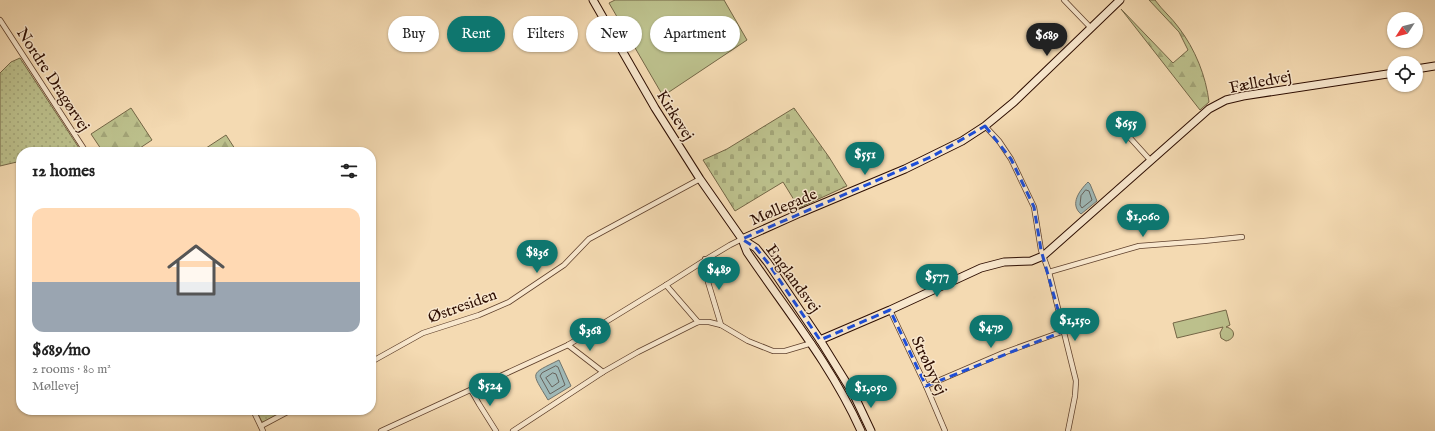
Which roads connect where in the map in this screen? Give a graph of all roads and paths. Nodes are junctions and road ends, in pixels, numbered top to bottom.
1 (593, 0) edge
2 (1064, 0) edge
3 (1120, 0) edge
4 (0, 20) edge
5 (1091, 28) junction
6 (1435, 66) edge
7 (1423, 68) edge
8 (1387, 74) edge
9 (1112, 118) dead end
10 (985, 126) junction
11 (83, 147) edge
12 (1152, 161) junction
13 (700, 179) junction
14 (1242, 237) dead end
15 (742, 239) junction
16 (1043, 256) junction
17 (705, 259) junction
18 (1049, 272) junction
19 (666, 285) junction
20 (890, 310) junction
21 (698, 322) junction
22 (720, 325) junction
23 (1064, 331) junction
24 (820, 340) junction
25 (812, 343) junction
26 (568, 345) junction
27 (376, 359) edge
28 (603, 372) junction
29 (926, 386) junction
30 (472, 390) junction
31 (255, 415) edge
32 (283, 415) edge
33 (262, 429) edge
34 (381, 431) edge
35 (496, 431) edge
36 (513, 431) edge
37 (861, 431) edge
38 (871, 431) edge
39 (945, 431) edge
40 (1068, 431) edge

1 - 13 street, Kirkevej
2 - 5 street
3 - 5 street, Møllegade
4 - 11 street, Nordre Dragørvej
5 - 10 street, Møllegade
6 - 7 street
8 - 12 street, Fælledvej
9 - 12 street
10 - 15 street, Møllegade
10 - 16 street
12 - 16 street, Fælledvej
13 - 15 street, Kirkevej
13 - 27 street, Østresiden
14 - 18 street
15 - 17 street
15 - 24 street, Englandsvej
15 - 25 street, Englandsvej
16 - 18 street
16 - 20 street
17 - 19 street
17 - 22 street
18 - 23 street
19 - 21 street
19 - 26 street
20 - 24 street
20 - 29 street, Strøbyvej
21 - 22 street
21 - 28 street
22 - 25 street
23 - 29 street
23 - 40 street
24 - 38 street, Englandsvej
25 - 37 street, Englandsvej
26 - 28 street
26 - 30 street
28 - 36 street
29 - 39 street, Strøbyvej
30 - 34 street
30 - 35 street
31 - 33 street
32 - 33 street

